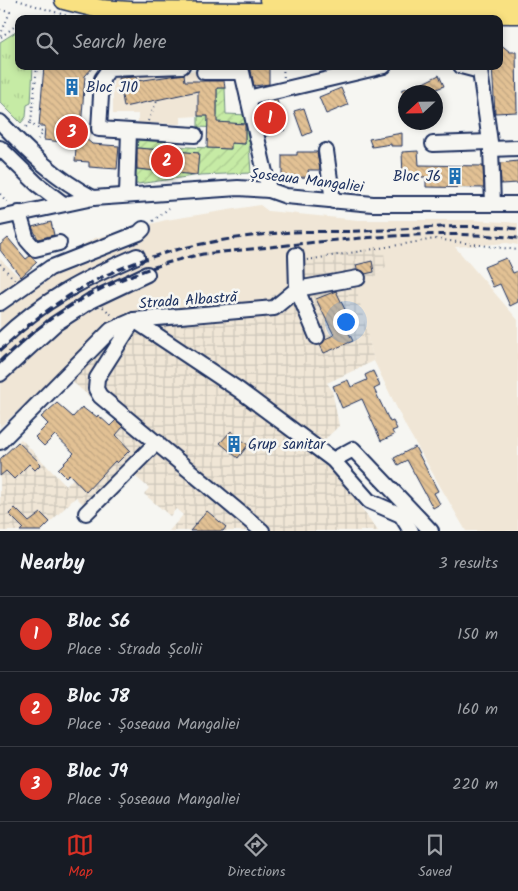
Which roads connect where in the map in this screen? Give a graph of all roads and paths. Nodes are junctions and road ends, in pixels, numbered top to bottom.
1 (17, 0) edge
2 (64, 0) edge
3 (269, 0) edge
4 (518, 1) edge
5 (0, 10) edge
6 (518, 14) edge
7 (61, 15) edge
8 (184, 15) edge
9 (15, 26) edge
10 (0, 37) edge
11 (37, 70) edge
12 (108, 70) edge
13 (367, 70) edge
14 (476, 70) edge
15 (204, 72) dead end
16 (248, 98) junction
17 (157, 101) dead end
18 (0, 122) edge
19 (31, 122) junction
20 (26, 127) dead end
21 (136, 131) junction
22 (195, 135) dead end
23 (38, 139) dead end
24 (433, 144) dead end
25 (490, 146) junction
26 (0, 148) edge
27 (518, 148) edge
28 (326, 151) dead end
29 (269, 190) junction
30 (0, 194) edge
31 (127, 194) junction
32 (93, 198) junction
33 (333, 201) junction
34 (62, 203) junction
35 (493, 204) junction
36 (518, 204) edge
37 (4, 206) edge
38 (169, 208) dead end
39 (19, 213) junction
40 (0, 218) edge
41 (143, 229) joint
42 (59, 244) dead end
43 (518, 250) edge
44 (137, 256) dead end
45 (297, 258) joint
46 (0, 264) edge
47 (146, 274) dead end
48 (358, 278) dead end
49 (22, 287) junction
50 (296, 289) junction
51 (94, 299) junction
52 (0, 303) edge
53 (128, 322) junction
54 (317, 337) dead end
55 (0, 341) edge
56 (0, 374) edge
57 (0, 442) edge
58 (156, 442) junction
59 (333, 460) junction
60 (86, 513) dead end
61 (262, 531) edge
62 (411, 531) edge
63 (431, 531) edge

1 - 7 path
2 - 8 main road
3 - 4 main road
5 - 10 path
6 - 8 main road
9 - 10 path
11 - 19 path
12 - 21 street
13 - 16 street
14 - 25 street
15 - 16 street
16 - 29 street
17 - 21 path
18 - 32 street
19 - 20 path
19 - 23 path
21 - 22 street
21 - 31 street
24 - 25 street
25 - 27 street
25 - 35 street
26 - 34 street
28 - 33 street
29 - 31 street, Șoseaua Mangaliei
29 - 33 street, Șoseaua Mangaliei
30 - 37 path
31 - 32 street, Șoseaua Mangaliei
32 - 34 street, Șoseaua Mangaliei
33 - 35 street, Șoseaua Mangaliei
34 - 37 street
34 - 39 street, Șoseaua Mangaliei
35 - 36 street, Șoseaua Mangaliei
38 - 41 path
39 - 40 street, Șoseaua Mangaliei
39 - 42 street
41 - 49 street
43 - 45 path
44 - 55 street
45 - 50 street
46 - 49 path
47 - 51 street
48 - 50 street
49 - 52 street
50 - 53 street, Strada Albastră
50 - 54 street
51 - 53 path
51 - 56 street
53 - 57 street, Strada Albastră
53 - 58 street
53 - 59 street
58 - 60 street
58 - 61 street
59 - 62 street
59 - 63 street

